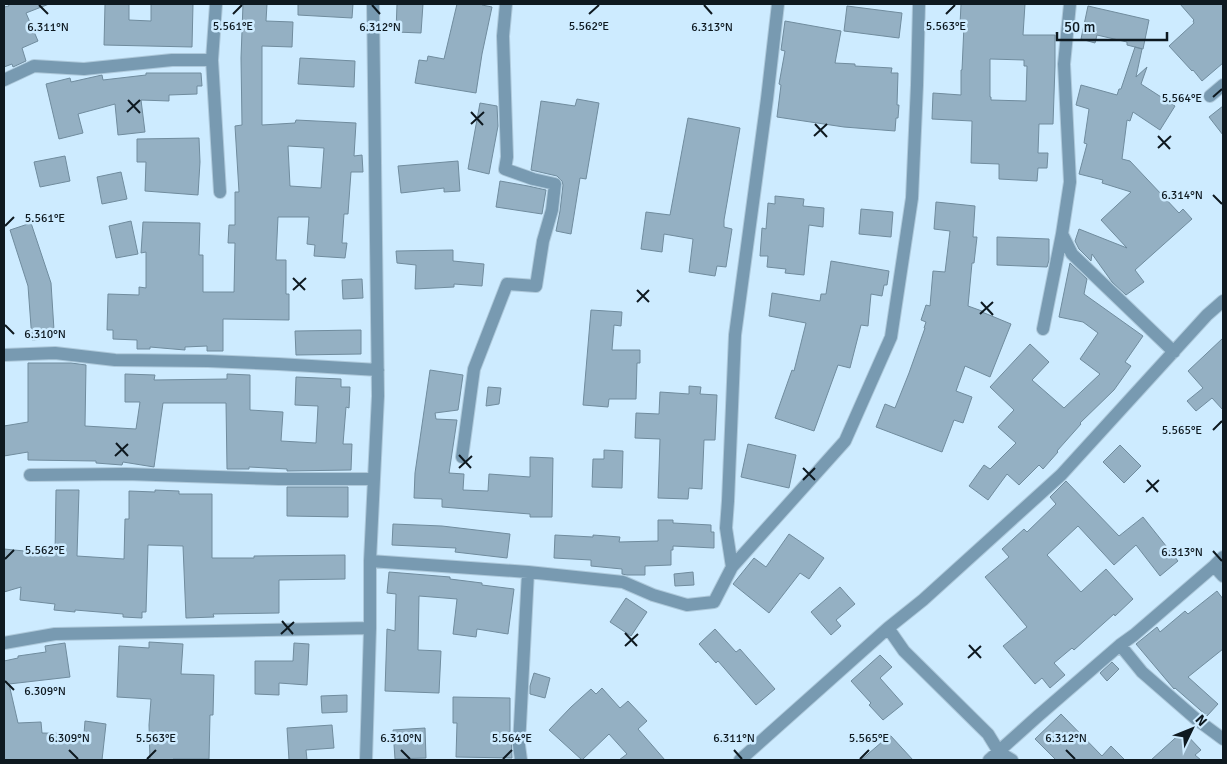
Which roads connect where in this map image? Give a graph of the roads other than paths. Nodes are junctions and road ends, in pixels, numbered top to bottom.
1 (216, 4) edge
2 (373, 4) edge
3 (506, 4) edge
4 (778, 4) edge
5 (919, 4) edge
6 (1070, 4) edge
7 (212, 60) junction
8 (4, 80) edge
9 (1223, 85) edge
10 (1210, 96) dead end
11 (220, 192) dead end
12 (1062, 234) junction
13 (1223, 301) edge
14 (1043, 329) dead end
15 (1174, 352) junction
16 (4, 355) edge
17 (378, 370) junction
18 (462, 457) dead end
19 (30, 476) dead end
20 (374, 479) junction
21 (370, 561) junction
22 (1219, 561) edge
23 (732, 567) junction
24 (528, 572) junction
25 (1223, 576) edge
26 (370, 628) junction
27 (888, 628) junction
28 (4, 643) edge
29 (1120, 645) junction
30 (1223, 739) edge
31 (994, 756) edge
32 (366, 760) edge
33 (521, 760) edge
34 (740, 760) edge
35 (1012, 760) edge

1 - 7 street
2 - 17 street
3 - 18 street
4 - 23 street
5 - 23 street
6 - 12 street
7 - 8 street
7 - 11 street
9 - 10 street
12 - 14 street
12 - 15 street
13 - 15 street
15 - 27 street
16 - 17 street
17 - 20 street
19 - 20 street
20 - 21 street
21 - 24 street
21 - 26 street
22 - 25 street
22 - 29 street
23 - 24 street
24 - 33 street
26 - 28 street
26 - 32 street
27 - 31 street
27 - 34 street
29 - 30 street
29 - 31 street
31 - 35 street

